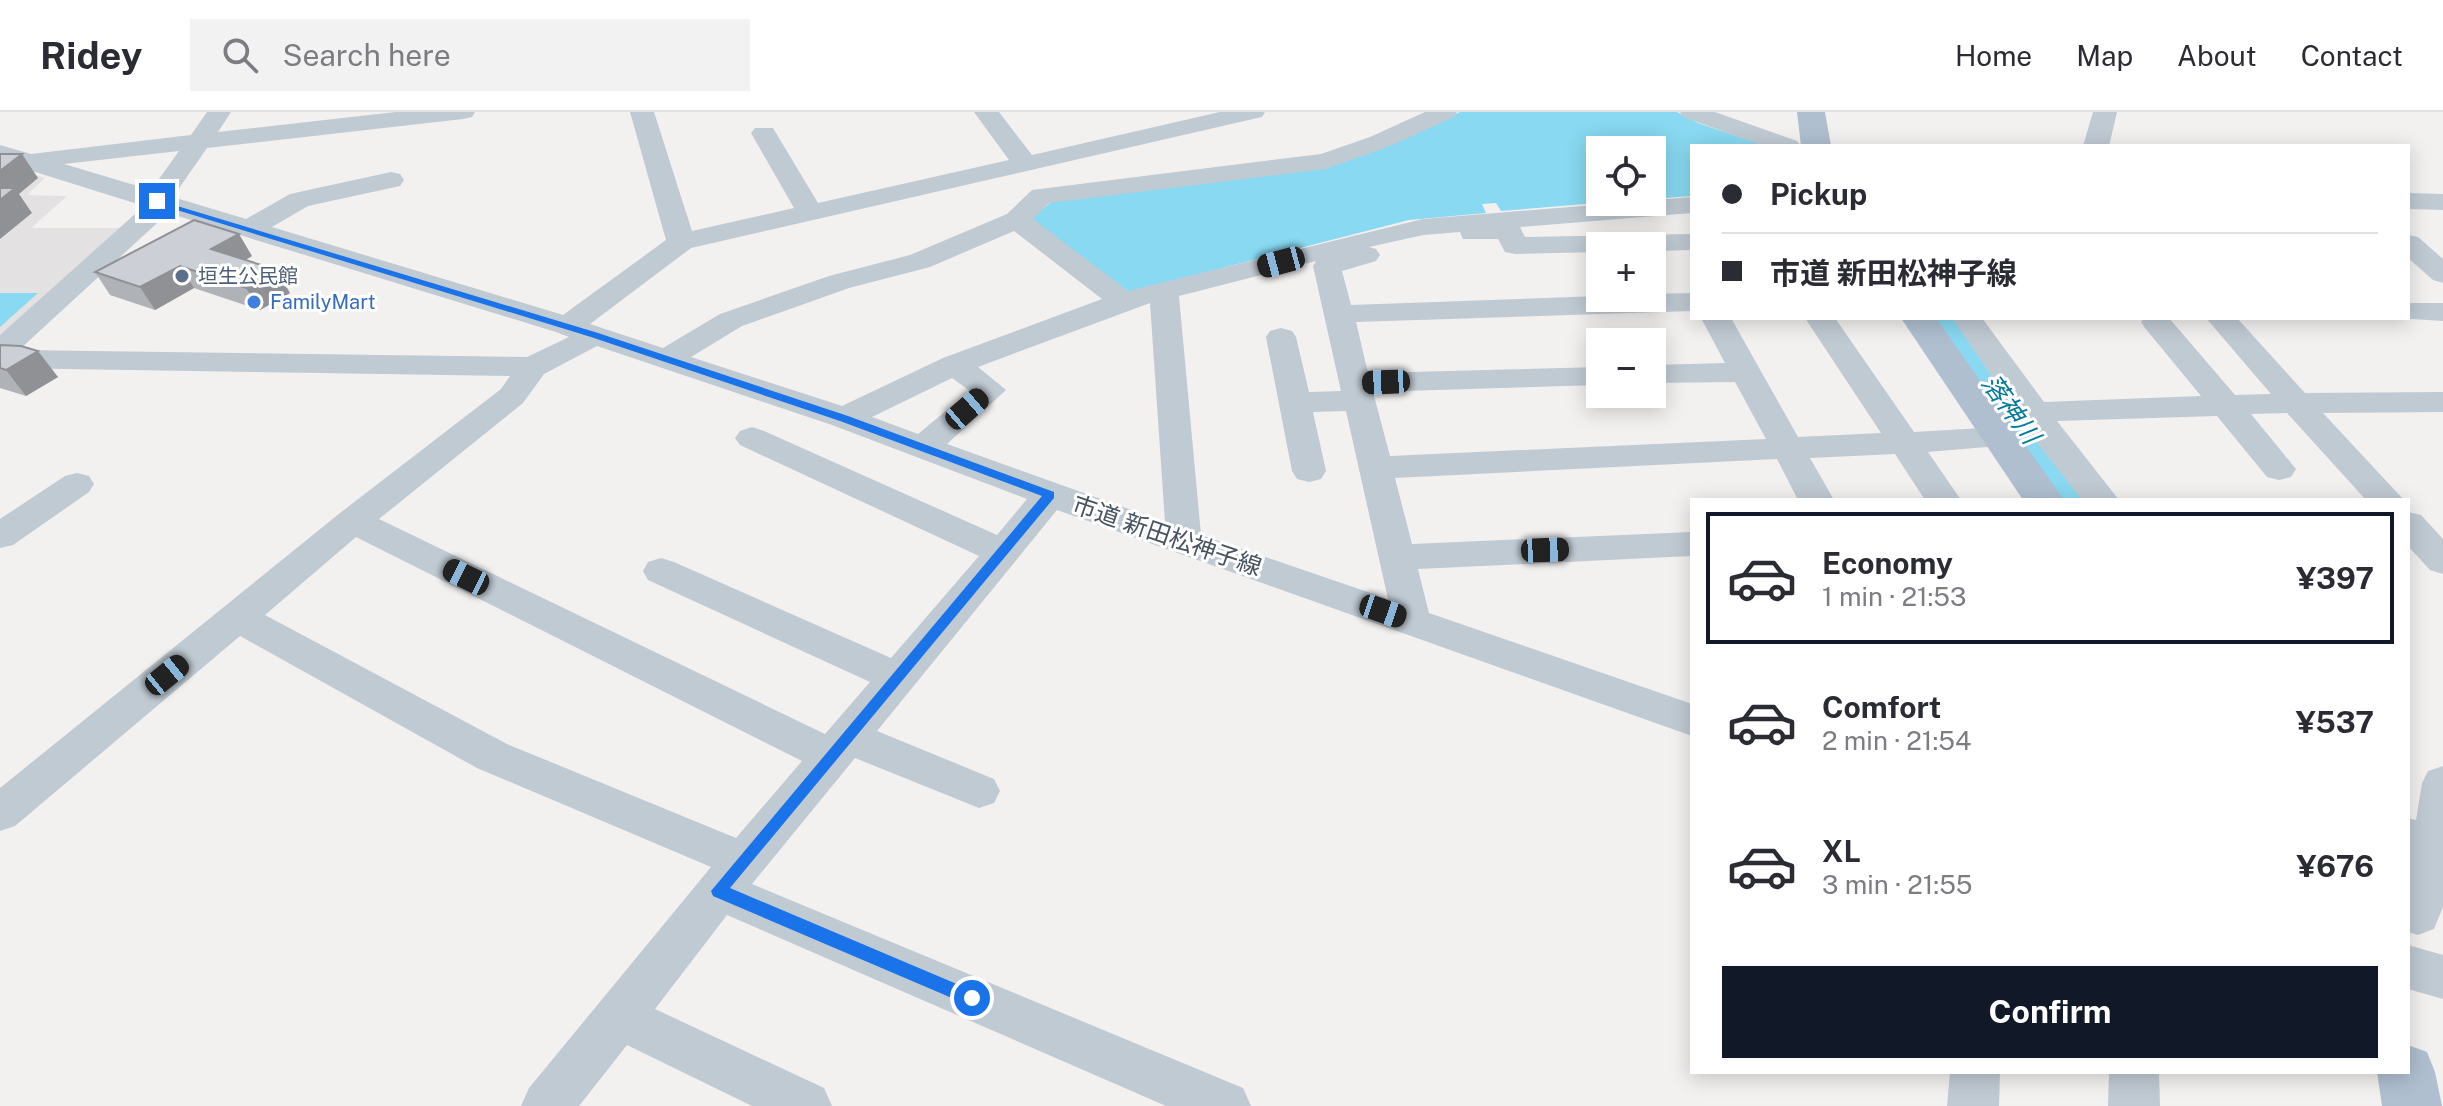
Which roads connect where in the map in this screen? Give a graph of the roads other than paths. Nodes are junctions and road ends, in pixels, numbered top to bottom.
1 (219, 112) edge
2 (461, 112) edge
3 (642, 112) edge
4 (986, 112) edge
5 (1253, 112) edge
6 (1445, 112) edge
7 (1692, 112) edge
8 (1811, 112) edge
9 (2105, 112) edge
10 (1129, 129) junction
11 (764, 133) dead end
12 (199, 142) junction
13 (1782, 144) edge
14 (1816, 144) edge
15 (2097, 144) edge
16 (8, 158) edge
17 (1025, 163) junction
18 (1179, 178) junction
19 (391, 180) dead end
20 (2410, 201) edge
21 (160, 202) junction
22 (2443, 202) edge
23 (1690, 205) edge
24 (810, 213) junction
25 (1017, 220) junction
26 (249, 229) junction
27 (2443, 238) edge
28 (2410, 240) edge
29 (681, 242) junction
30 (2410, 242) edge
31 (1684, 250) edge
32 (2443, 274) edge
33 (1164, 293) junction
34 (1123, 301) junction
35 (1690, 302) edge
36 (2410, 312) edge
37 (2443, 312) edge
38 (1339, 314) junction
39 (1717, 320) edge
40 (1821, 320) edge
41 (1919, 320) edge
42 (1968, 320) edge
43 (2223, 320) edge
44 (2156, 322) dead end
45 (581, 330) junction
46 (1281, 337) dead end
47 (0, 351) edge
48 (0, 359) edge
49 (666, 359) junction
50 (954, 365) junction
51 (533, 367) junction
52 (1745, 372) junction
53 (1666, 374) edge
54 (1586, 377) edge
55 (1358, 392) junction
56 (1295, 402) junction
57 (2443, 402) edge
58 (2296, 403) junction
59 (2225, 405) junction
60 (2035, 412) junction
61 (844, 418) junction
62 (752, 438) dead end
63 (1999, 438) junction
64 (1905, 443) junction
65 (922, 448) junction
66 (1788, 449) junction
67 (1376, 468) junction
68 (2279, 469) dead end
69 (1309, 471) dead end
70 (77, 484) dead end
71 (1050, 495) junction
72 (1815, 498) edge
73 (1942, 498) edge
74 (2043, 498) edge
75 (2099, 498) edge
76 (2384, 498) edge
77 (353, 521) junction
78 (2410, 526) edge
79 (0, 536) edge
80 (1184, 542) junction
81 (1690, 544) edge
82 (1003, 552) junction
83 (1397, 557) junction
84 (2443, 561) edge
85 (661, 571) dead end
86 (238, 617) junction
87 (1412, 620) junction
88 (897, 677) junction
89 (1690, 719) edge
90 (839, 747) junction
91 (2443, 783) edge
92 (979, 791) dead end
93 (0, 813) edge
94 (732, 876) junction
95 (2426, 881) edge
96 (2410, 968) edge
97 (2443, 977) edge
98 (619, 1016) junction
99 (1975, 1074) edge
100 (2134, 1074) edge
101 (2406, 1074) edge
102 (547, 1106) edge
103 (806, 1106) edge
104 (1225, 1106) edge
105 (1973, 1106) edge
106 (2134, 1106) edge
107 (2412, 1106) edge

1 - 12 street
2 - 12 street
3 - 29 street
4 - 17 street
5 - 10 street
6 - 18 street
7 - 13 street
8 - 14 main road
9 - 15 street
10 - 17 street
10 - 18 street
11 - 24 street
12 - 16 street
12 - 21 street
16 - 21 street, 市道 新田松神子線
17 - 24 street
18 - 25 street
19 - 26 street
20 - 22 street
21 - 26 street, 市道 新田松神子線
21 - 47 street
23 - 33 street
24 - 29 street
25 - 34 street
25 - 49 street
26 - 45 street, 市道 新田松神子線
27 - 28 street
29 - 45 street
30 - 32 street
31 - 38 street
33 - 34 street
33 - 80 street
34 - 50 street
35 - 38 street
36 - 37 street
38 - 55 street
39 - 52 street
40 - 64 street
41 - 63 main road
42 - 60 street
43 - 58 street
44 - 59 street
45 - 49 street, 市道 新田松神子線
45 - 51 street
46 - 56 street
48 - 51 street
49 - 61 street, 市道 新田松神子線
50 - 61 street
50 - 65 street
51 - 77 street
52 - 53 street
52 - 66 street
54 - 55 street
55 - 56 street
55 - 67 street
56 - 69 street
57 - 58 street
58 - 59 street
58 - 76 street
59 - 60 street
59 - 68 street
60 - 75 street
61 - 65 street, 市道 新田松神子線
62 - 82 street
63 - 64 street
63 - 74 main road
64 - 66 street
64 - 73 street
65 - 71 street, 市道 新田松神子線
66 - 67 street
66 - 72 street
67 - 83 street
70 - 79 street
71 - 80 street, 市道 新田松神子線
71 - 82 street
77 - 86 street
77 - 90 street
78 - 84 street
80 - 87 street, 市道 新田松神子線
81 - 83 street
82 - 88 street
83 - 87 street
85 - 88 street
86 - 93 street
86 - 94 street
87 - 89 street, 市道 新田松神子線
88 - 90 street
90 - 92 street
90 - 94 street
91 - 95 street
94 - 98 street
94 - 104 street
96 - 97 street
98 - 102 street
98 - 103 street
99 - 105 street
100 - 106 street
101 - 107 main road

